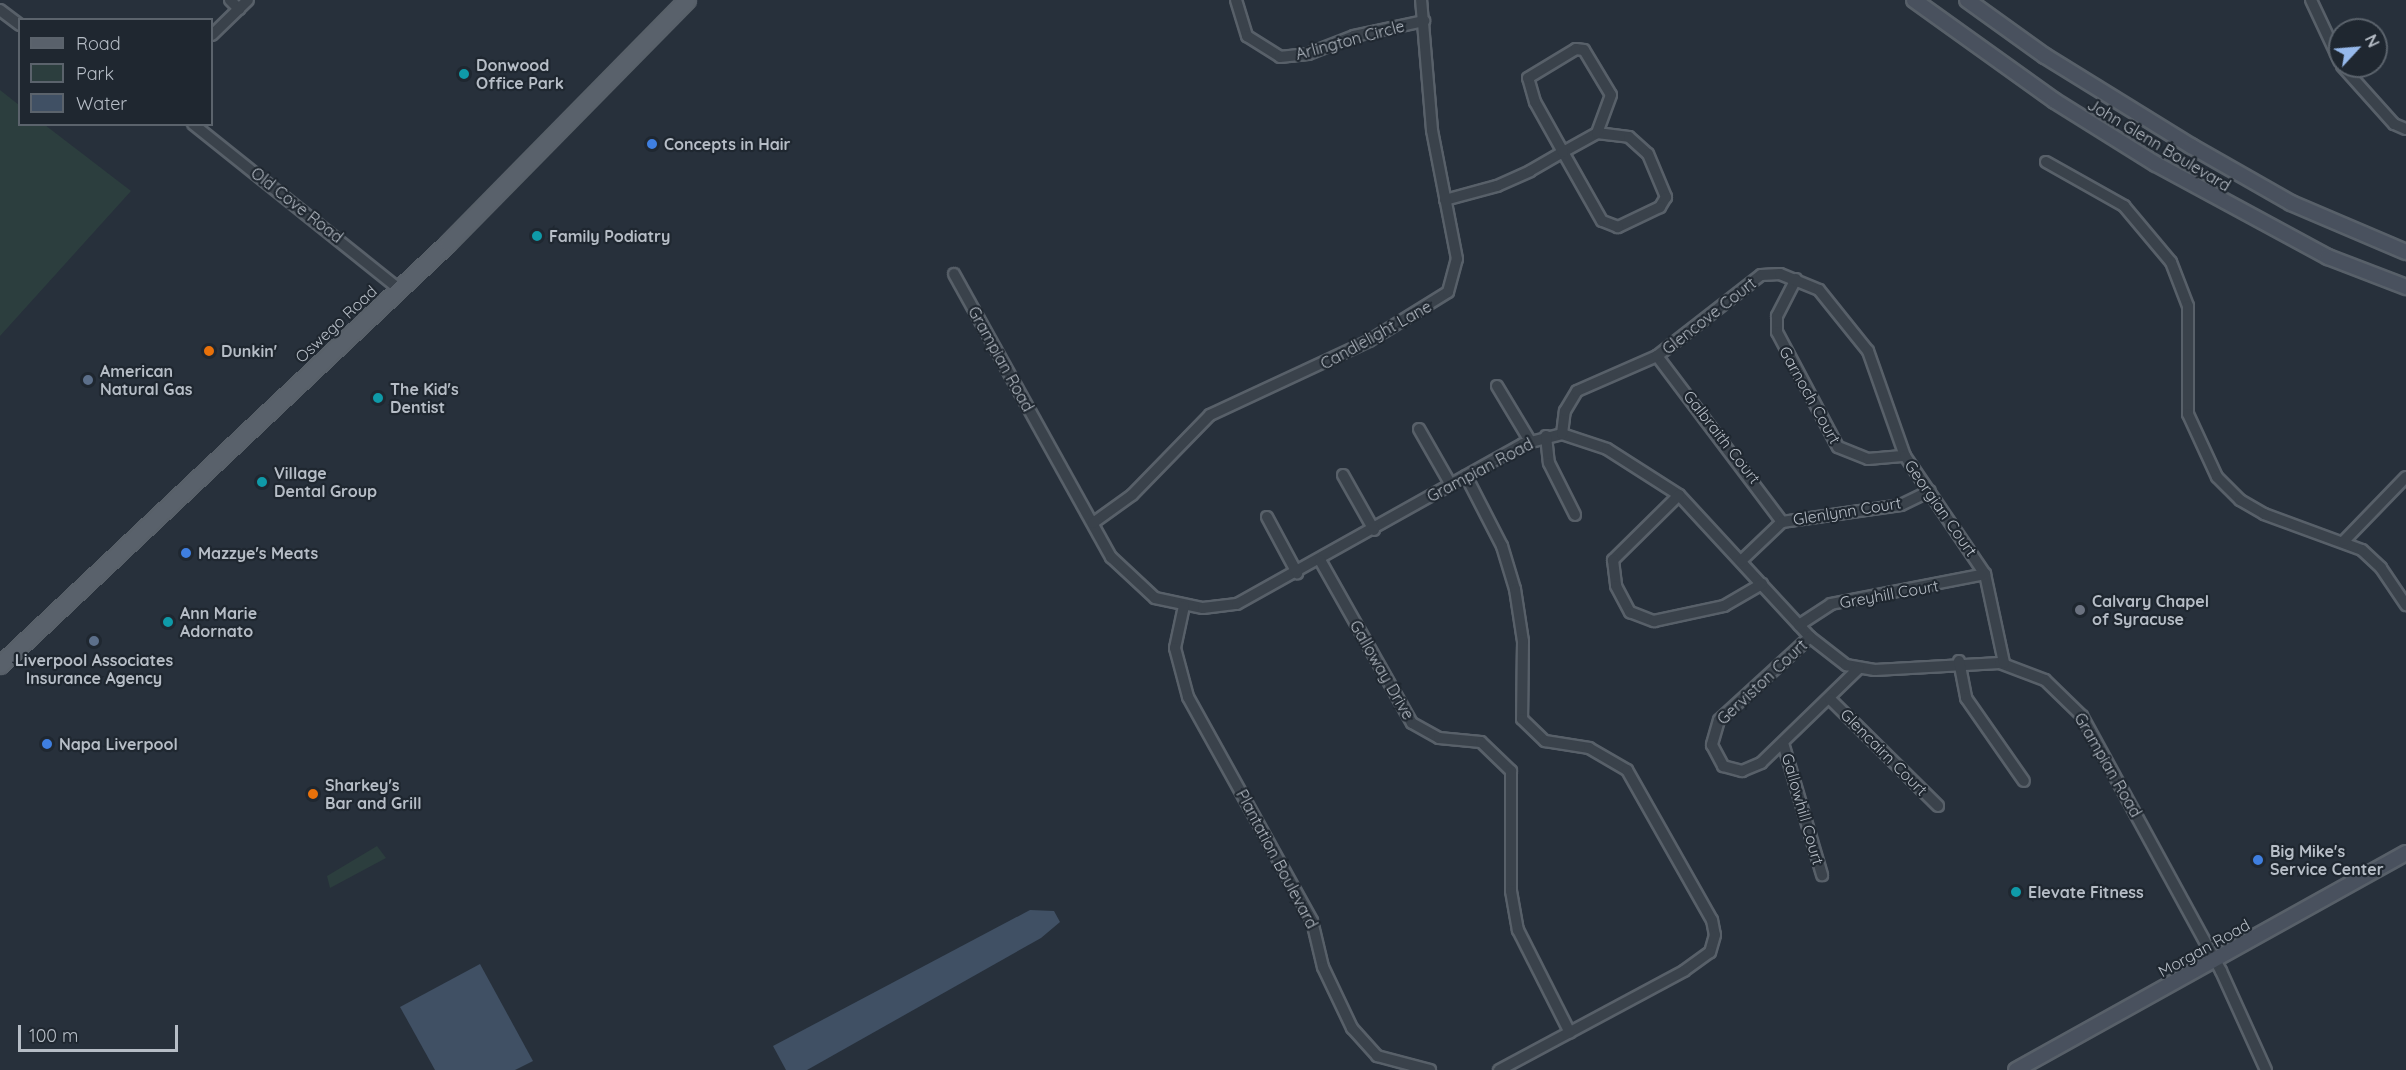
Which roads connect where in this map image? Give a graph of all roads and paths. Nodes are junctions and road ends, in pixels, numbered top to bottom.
1 (230, 0) edge
2 (248, 0) edge
3 (687, 0) edge
4 (1236, 0) edge
5 (1421, 0) edge
6 (1914, 0) edge
7 (1967, 0) edge
8 (2311, 0) edge
9 (239, 9) junction
10 (0, 10) edge
11 (1424, 21) junction
12 (18, 24) edge
13 (213, 34) edge
14 (2328, 36) edge
15 (2352, 78) edge
16 (195, 126) edge
17 (2406, 129) edge
18 (1597, 133) junction
19 (1563, 152) junction
20 (2046, 162) dead end
21 (1445, 200) junction
22 (2406, 252) edge
23 (954, 274) dead end
24 (1796, 279) junction
25 (2406, 287) edge
26 (399, 289) junction
27 (1657, 356) junction
28 (1497, 386) dead end
29 (1419, 429) dead end
30 (1562, 434) junction
31 (1546, 436) junction
32 (1530, 441) junction
33 (1905, 456) junction
34 (1343, 475) dead end
35 (1466, 476) junction
36 (2406, 477) edge
37 (1451, 485) junction
38 (1930, 491) junction
39 (1679, 495) junction
40 (1575, 515) dead end
41 (1267, 517) dead end
42 (1782, 522) junction
43 (1093, 523) junction
44 (1374, 530) junction
45 (2344, 541) junction
46 (1320, 560) junction
47 (1741, 561) junction
48 (1297, 573) junction
49 (1985, 574) junction
50 (1762, 584) junction
51 (2406, 605) edge
52 (1184, 606) junction
53 (1799, 625) junction
54 (1810, 637) junction
55 (1959, 662) junction
56 (2004, 663) junction
57 (0, 665) edge
58 (1859, 668) junction
59 (1830, 699) junction
60 (1783, 743) junction
61 (2024, 781) dead end
62 (1938, 806) dead end
63 (2406, 853) edge
64 (1822, 875) dead end
65 (2215, 960) junction
66 (1570, 1033) junction
67 (1427, 1070) edge
68 (1499, 1070) edge
69 (2016, 1070) edge
70 (2266, 1070) edge

1 - 9 street
2 - 9 street
3 - 26 main road, Oswego Road
4 - 11 street, Arlington Circle
5 - 11 street, Candlelight Lane
6 - 25 main road, John Glenn Boulevard
7 - 22 main road, John Glenn Boulevard
8 - 14 street
9 - 13 street
10 - 12 street
11 - 21 street, Candlelight Lane
15 - 17 street
16 - 26 street, Old Cove Road
18 - 19 street
18 - 19 street
18 - 19 street
19 - 21 street
20 - 45 street
21 - 43 street, Candlelight Lane
23 - 43 street, Grampian Road
24 - 27 street, Glencove Court
24 - 33 street, Georgian Court
24 - 33 street, Garnoch Court
26 - 57 main road, Oswego Road
27 - 30 street, Glencove Court
27 - 42 street, Galbraith Court
28 - 32 street
29 - 37 street
30 - 31 street, Grampian Road
30 - 39 street, Grampian Road
31 - 32 street, Grampian Road
31 - 40 street
32 - 35 street, Grampian Road
33 - 38 street, Georgian Court
34 - 44 street
35 - 37 street, Grampian Road
35 - 66 street
36 - 45 street
37 - 44 street, Grampian Road
38 - 42 street, Glenlynn Court
38 - 49 street, Georgian Court
39 - 47 street, Grampian Road
39 - 50 street
41 - 48 street
42 - 47 street, Glenlynn Court
43 - 52 street, Grampian Road
44 - 46 street, Grampian Road
45 - 51 street
46 - 48 street, Grampian Road
46 - 66 street, Galloway Drive
47 - 50 street, Grampian Road
48 - 52 street, Grampian Road
49 - 53 street, Greyhill Court
49 - 56 street, Georgian Court
50 - 53 street, Grampian Road
52 - 67 street, Plantation Boulevard
53 - 54 street, Grampian Road
54 - 58 street, Grampian Road
54 - 60 street, Gerviston Court
55 - 56 street, Grampian Road
55 - 58 street, Grampian Road
55 - 61 street
56 - 65 street, Grampian Road
58 - 59 street
59 - 60 street
59 - 62 street, Glencairn Court
60 - 64 street, Gallowhill Court
63 - 65 main road, Morgan Road
65 - 69 main road, Morgan Road
65 - 70 street, Grampian Road
66 - 68 street

